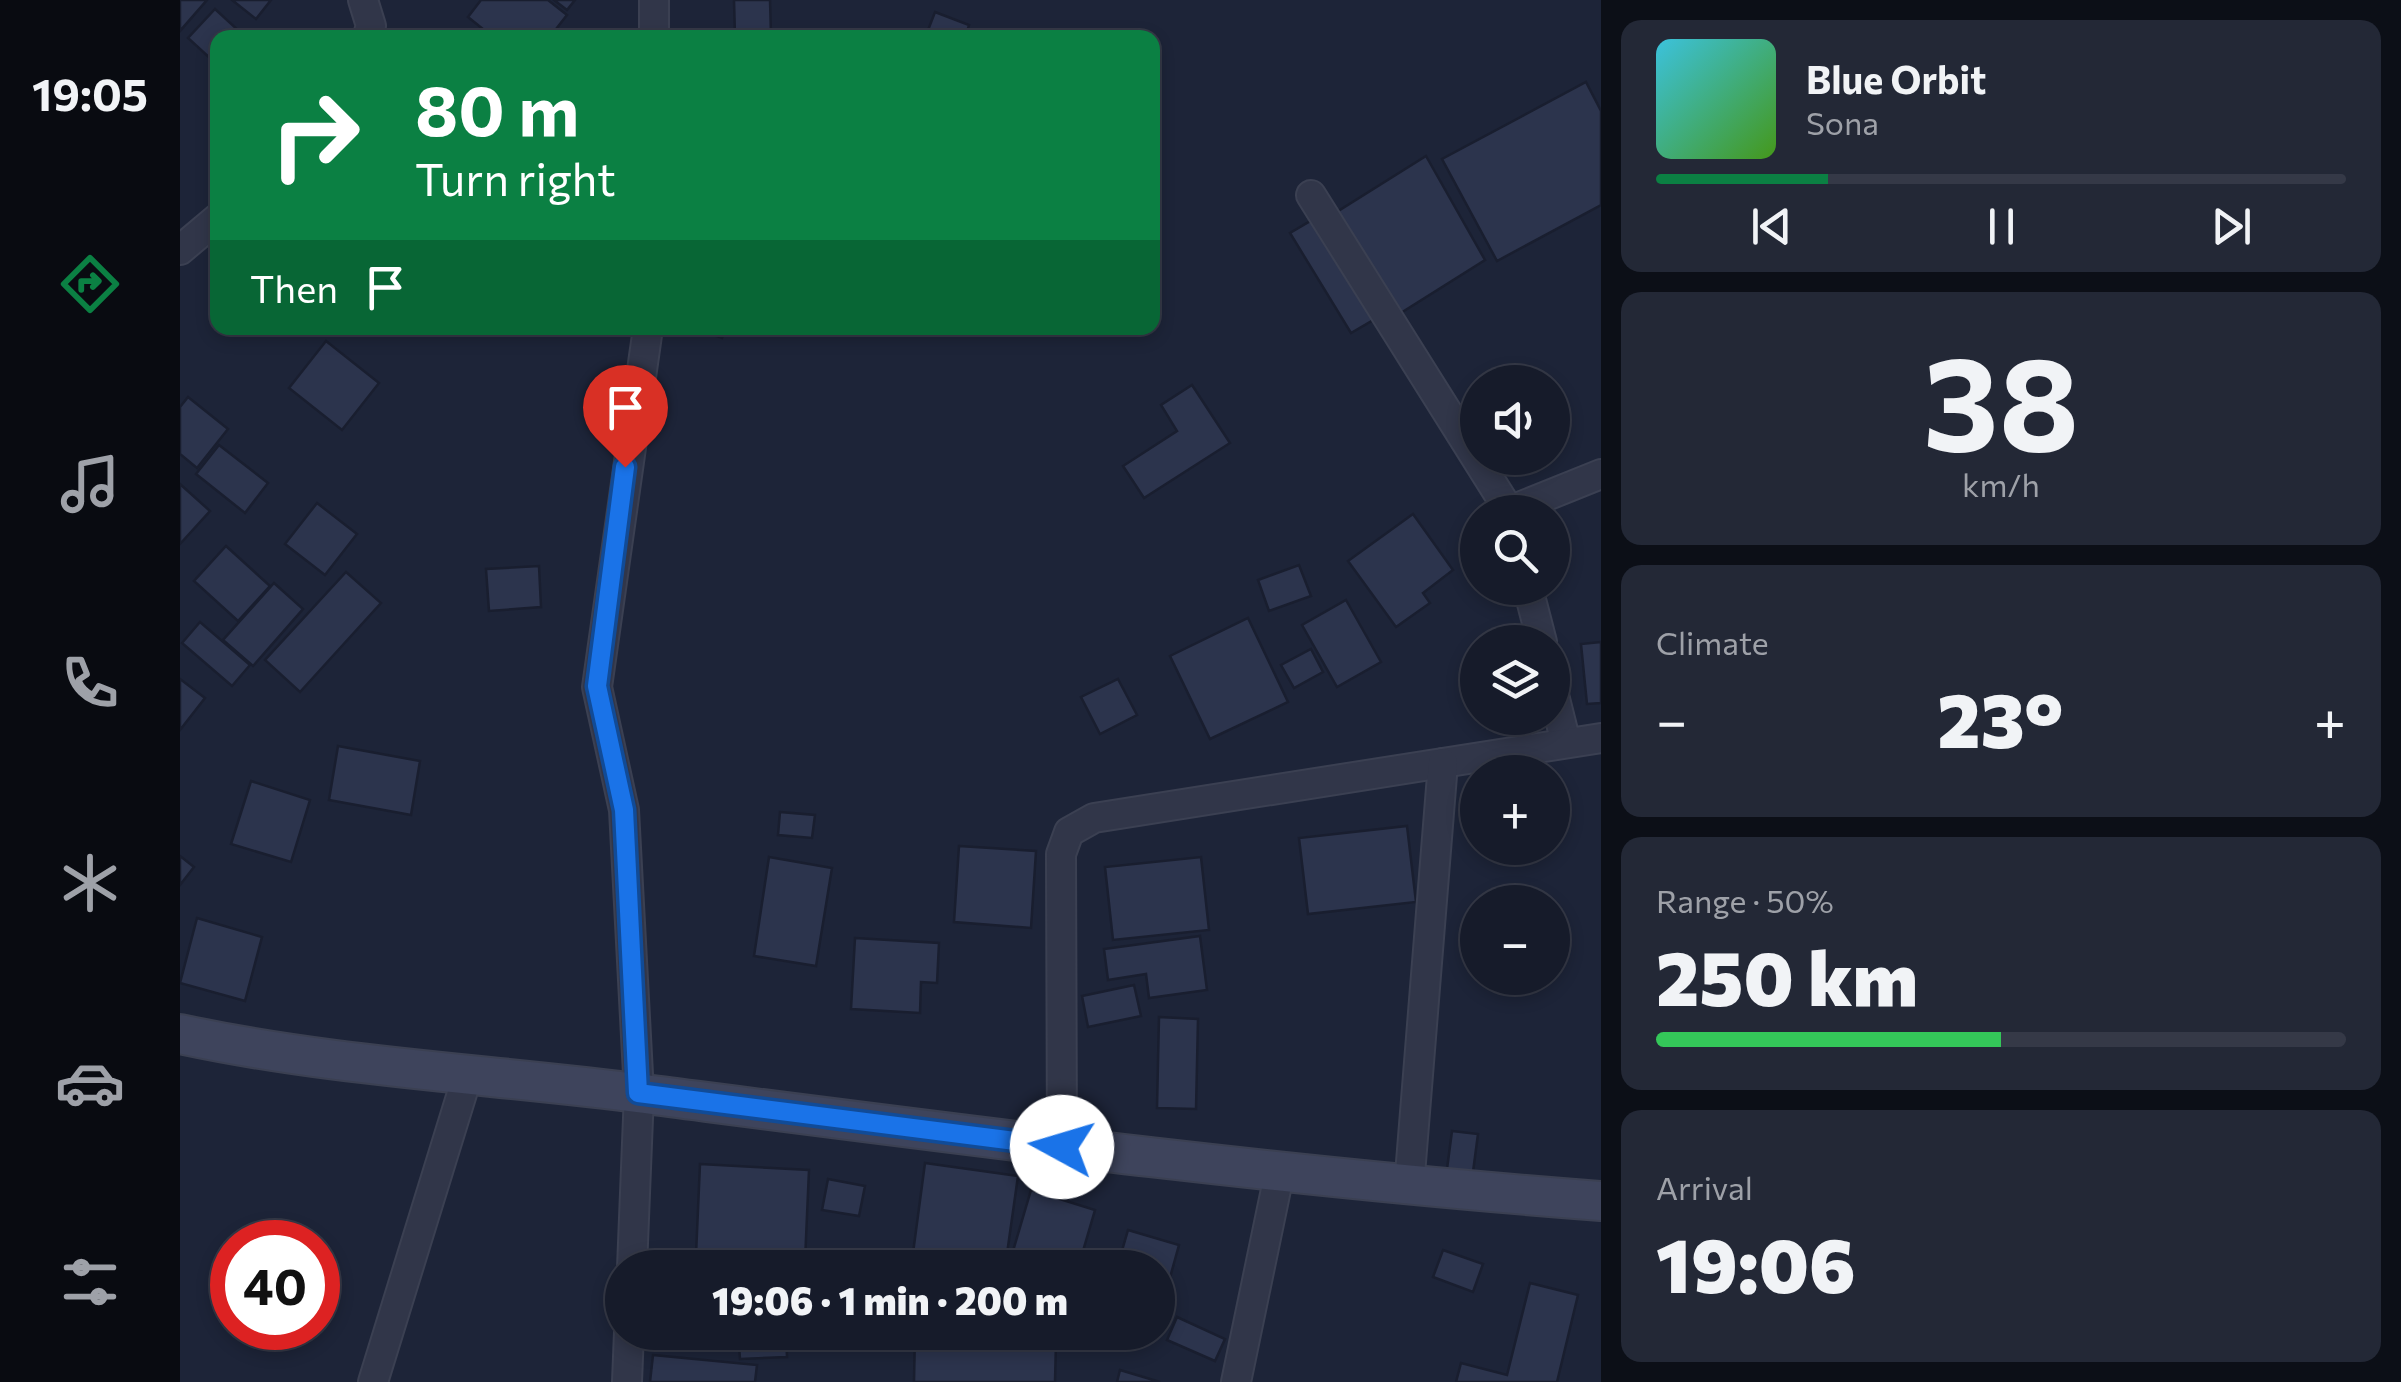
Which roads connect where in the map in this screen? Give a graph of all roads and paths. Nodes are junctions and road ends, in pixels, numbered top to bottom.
1 (654, 0) edge
2 (654, 30) edge
3 (1311, 195) dead end
4 (210, 225) edge
5 (180, 250) edge
6 (647, 335) edge
7 (1601, 474) edge
8 (1498, 495) edge
9 (1550, 495) edge
10 (1564, 735) edge
11 (1601, 738) edge
12 (1566, 743) junction
13 (1443, 763) junction
14 (180, 1034) edge
15 (468, 1074) junction
16 (638, 1093) junction
17 (1062, 1147) junction
18 (1279, 1175) junction
19 (1409, 1187) junction
20 (1601, 1201) edge
21 (633, 1250) edge
22 (628, 1350) edge
23 (373, 1382) edge
24 (627, 1382) edge
25 (1236, 1382) edge

1 - 2 street
3 - 8 street
4 - 5 street
6 - 16 street
7 - 9 street
10 - 12 street
11 - 12 street
12 - 13 street
13 - 17 street
13 - 19 street
14 - 15 street
15 - 16 street
15 - 23 street
16 - 17 street
16 - 21 street
17 - 18 street
18 - 19 street
18 - 25 street
19 - 20 street
22 - 24 street

